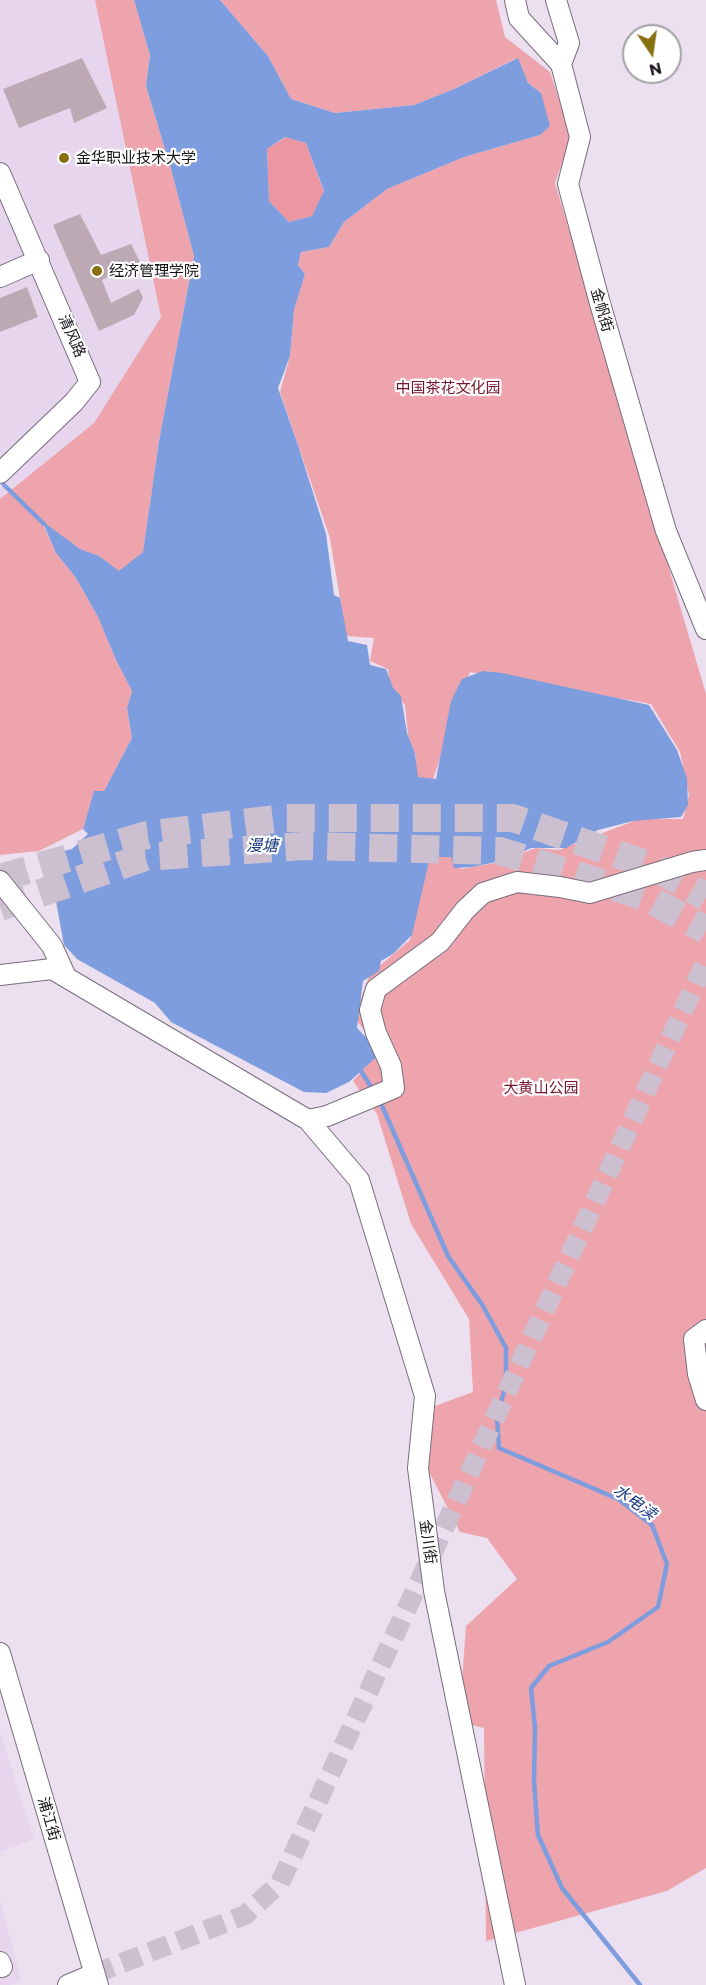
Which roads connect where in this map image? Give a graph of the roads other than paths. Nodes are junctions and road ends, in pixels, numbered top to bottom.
1 (514, 0) edge
2 (556, 0) edge
3 (561, 64) junction
4 (0, 173) edge
5 (39, 261) junction
6 (0, 277) edge
7 (0, 473) edge
8 (706, 629) edge
9 (706, 860) edge
10 (0, 881) edge
11 (0, 975) edge
12 (66, 977) junction
13 (308, 1120) junction
14 (706, 1330) edge
15 (706, 1400) edge
16 (0, 1653) edge
17 (96, 1979) edge
18 (68, 1985) edge
19 (515, 1985) edge

1 - 3 street, 金帆街
2 - 3 street
3 - 8 street, 金帆街
4 - 5 street, 清风路
5 - 6 street
5 - 7 street, 清风路
9 - 13 street
10 - 12 street
11 - 12 street, 金川街
12 - 13 street, 金川街
13 - 19 street, 金川街
14 - 15 street
16 - 17 street, 浦江街
17 - 18 street

